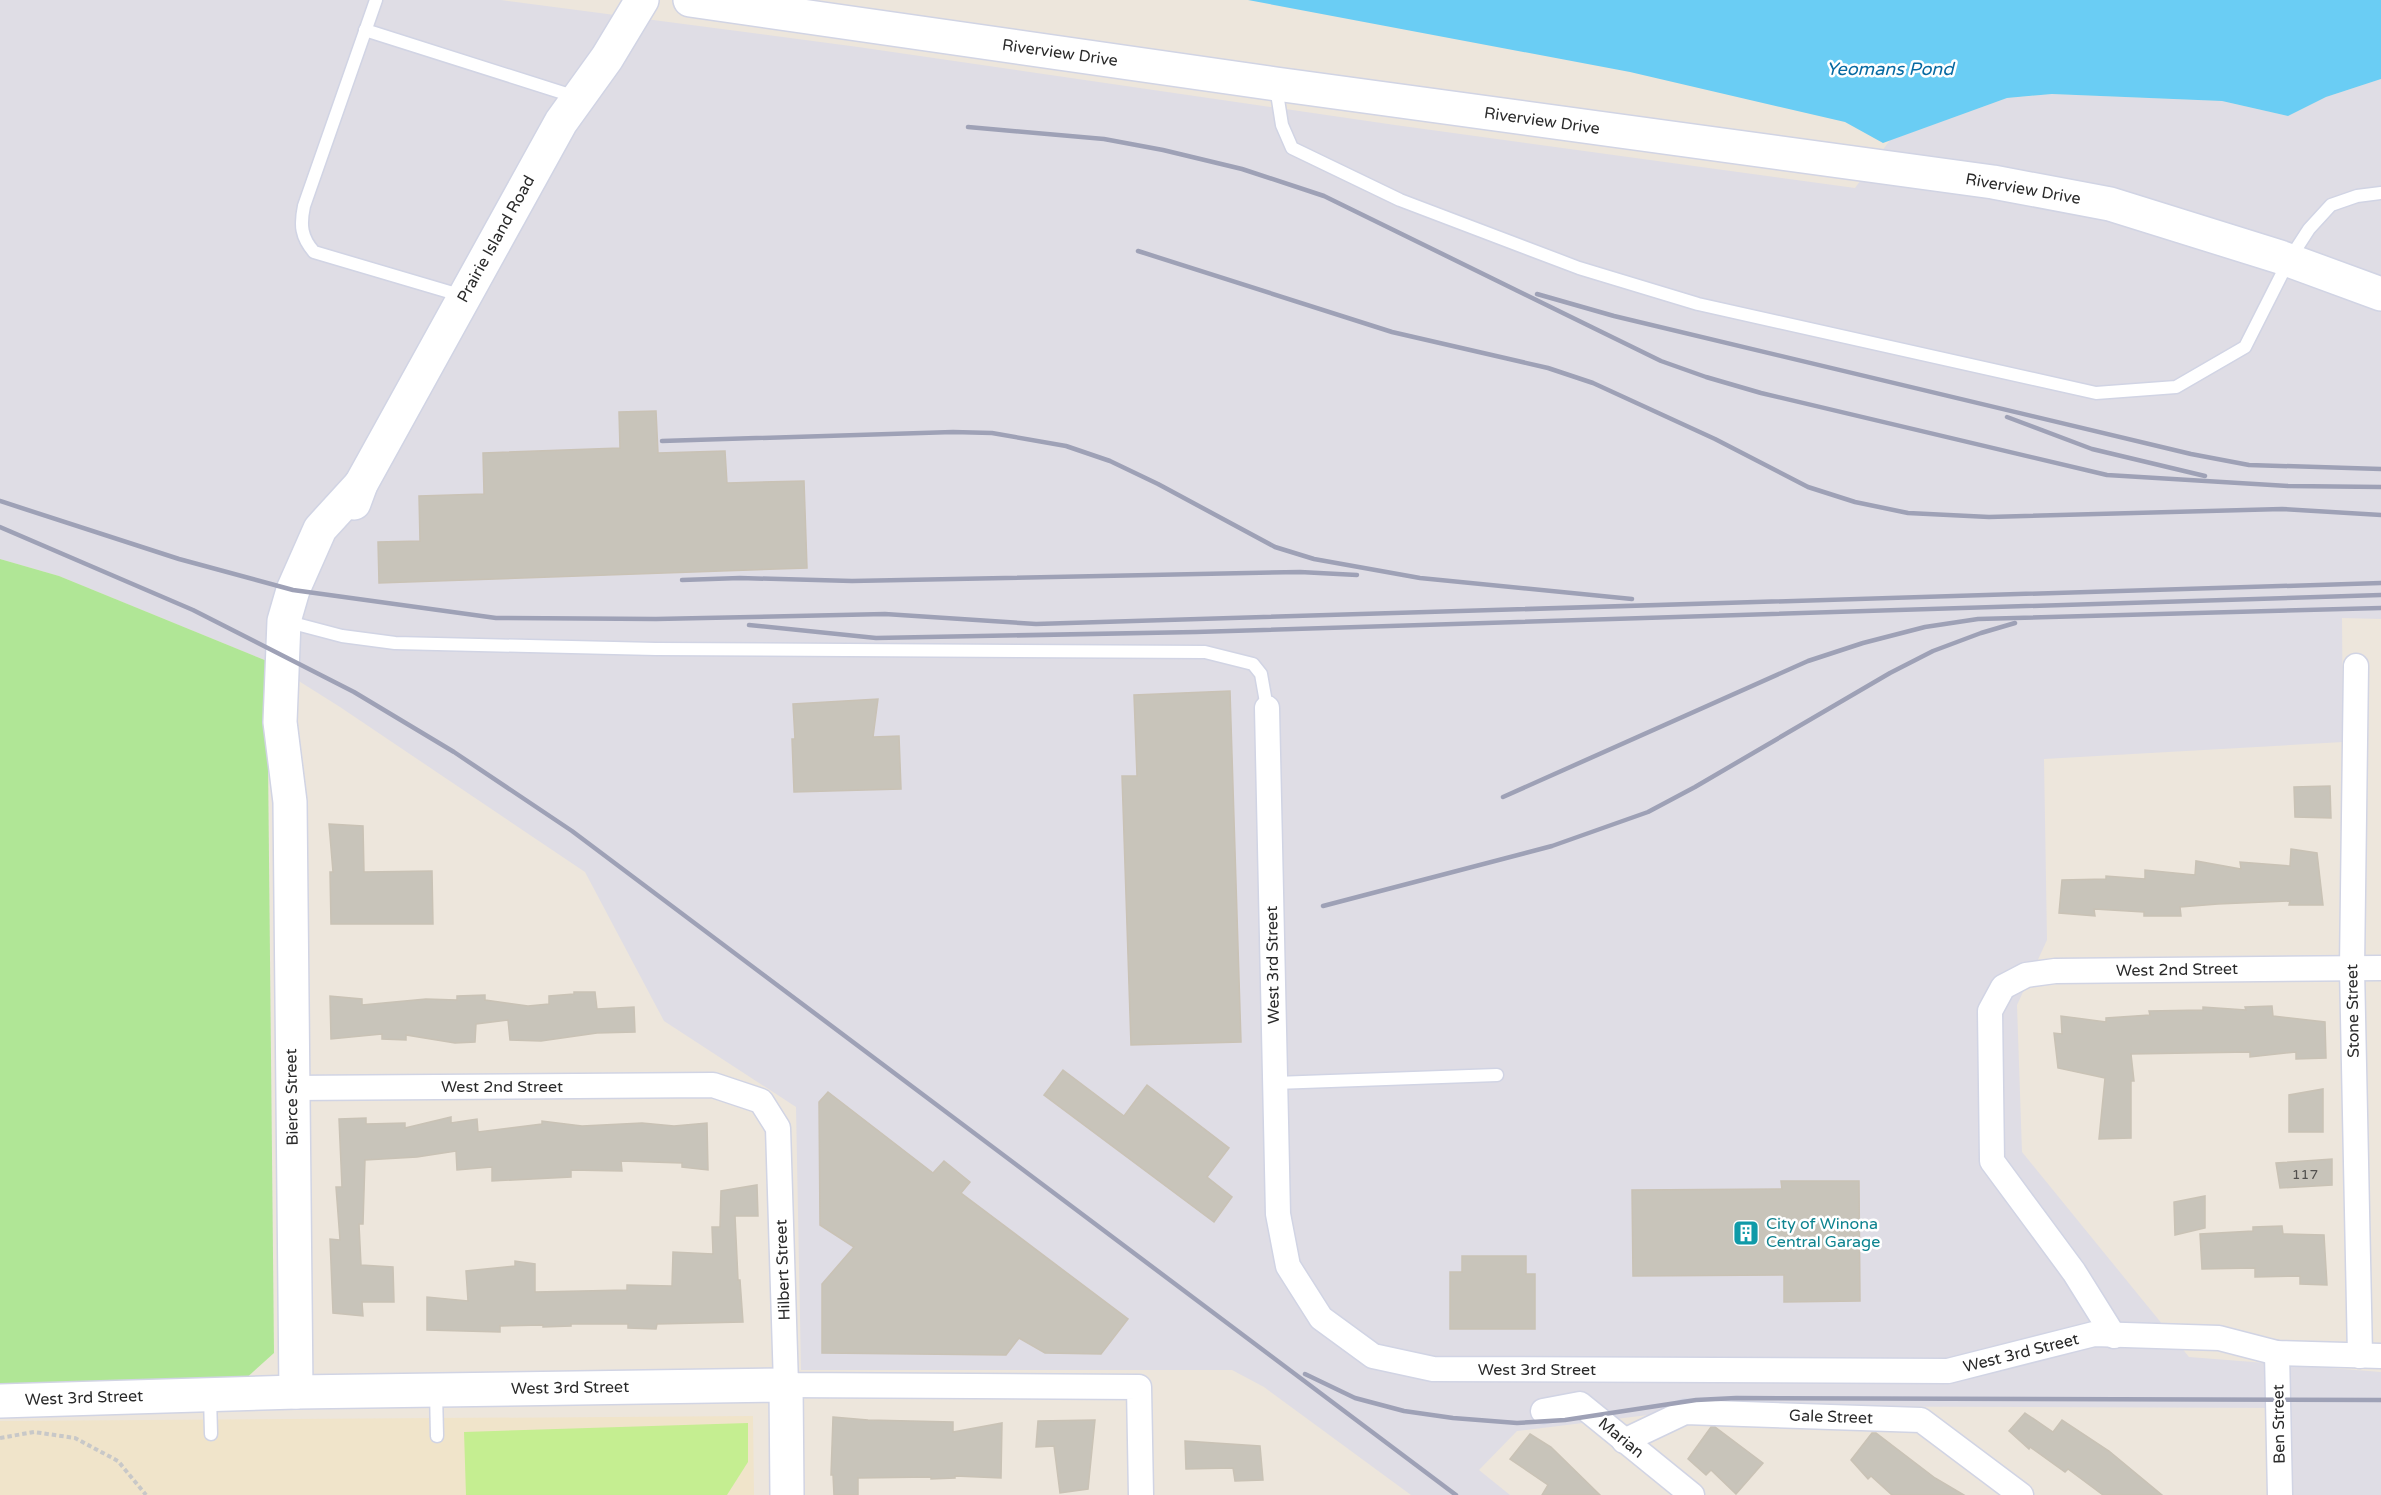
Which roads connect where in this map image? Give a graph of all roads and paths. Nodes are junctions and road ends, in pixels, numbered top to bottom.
1 (376, 0) edge
2 (642, 0) edge
3 (690, 0) edge
4 (365, 30) junction
5 (1276, 84) junction
6 (579, 98) junction
7 (2381, 194) edge
8 (2289, 260) junction
9 (2381, 294) edge
10 (464, 297) junction
11 (294, 624) junction
12 (2356, 666) dead end
13 (1267, 708) joint
14 (2352, 968) junction
15 (2381, 968) edge
16 (1497, 1075) dead end
17 (1275, 1083) junction
18 (713, 1085) joint
19 (291, 1088) junction
20 (2114, 1336) junction
21 (2277, 1353) junction
22 (2370, 1356) edge
23 (786, 1385) junction
24 (436, 1390) junction
25 (296, 1392) junction
26 (210, 1394) junction
27 (0, 1401) edge
28 (1543, 1411) dead end
29 (211, 1434) dead end
30 (437, 1436) dead end
31 (0, 1438) edge
32 (1624, 1441) junction
33 (146, 1495) edge
34 (787, 1495) edge
35 (1141, 1495) edge
36 (1692, 1495) edge
37 (2020, 1495) edge
38 (2280, 1495) edge

1 - 4 lane
2 - 6 street, Prairie Island Road
3 - 5 street, Riverview Drive
4 - 6 lane
4 - 10 lane
5 - 8 street, Riverview Drive
5 - 8 lane
6 - 10 street, Prairie Island Road
7 - 8 lane
8 - 9 street, Riverview Drive
10 - 11 street, Prairie Island Road
11 - 13 lane
11 - 19 street, Bierce Street
12 - 14 street, Stone Street
13 - 17 street, West 3rd Street
14 - 15 street, West 2nd Street
14 - 20 street, West 2nd Street
14 - 22 street, Stone Street
16 - 17 lane
17 - 20 street, West 3rd Street
18 - 19 street, West 2nd Street
18 - 23 street, Hilbert Street
19 - 25 street, Bierce Street
20 - 21 street, West 3rd Street
21 - 22 street, West 3rd Street
21 - 38 street, Ben Street
23 - 24 street, West 3rd Street
23 - 34 street, Hilbert Street
23 - 35 street, West 3rd Street
24 - 25 street, West 3rd Street
24 - 30 lane
25 - 26 street, West 3rd Street
26 - 27 street, West 3rd Street
26 - 29 lane
28 - 32 street, Marian
31 - 33 path
32 - 36 street, Marian
32 - 37 street, Gale Street

